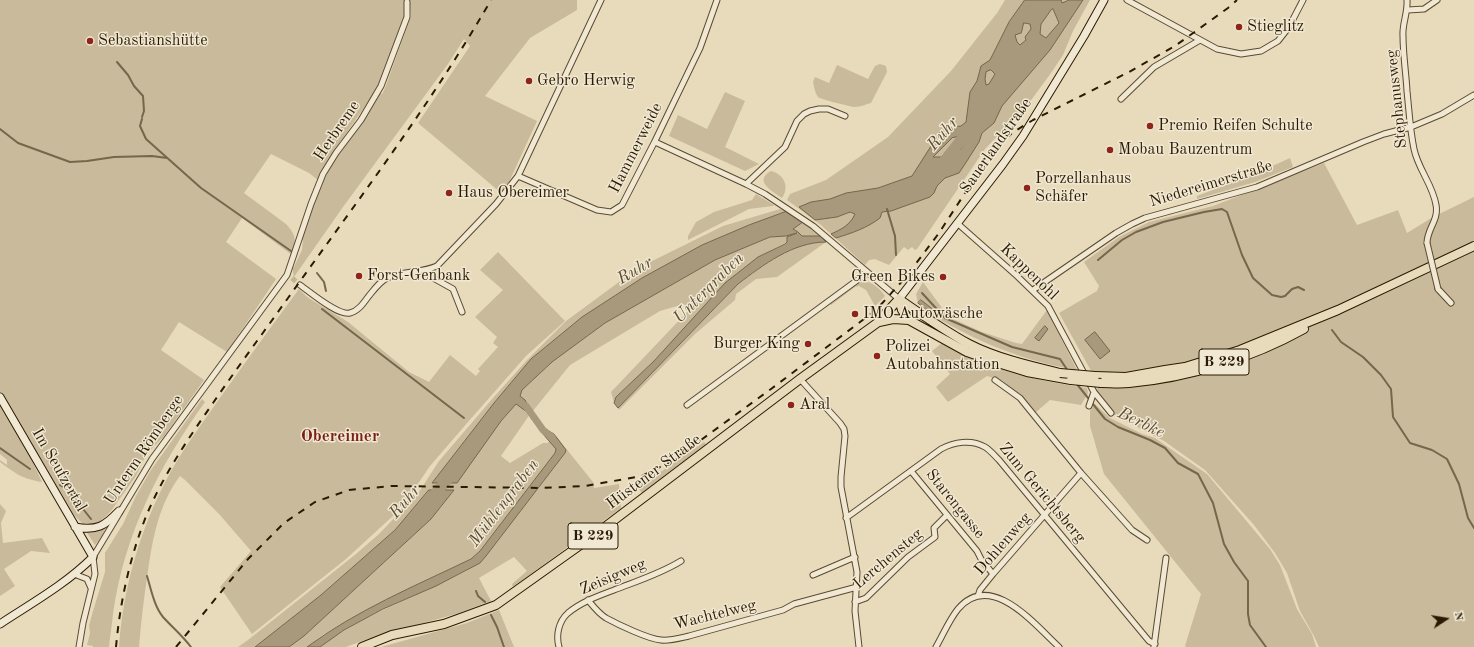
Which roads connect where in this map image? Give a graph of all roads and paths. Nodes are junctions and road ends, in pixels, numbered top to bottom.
1 (601, 0) edge
2 (717, 0) edge
3 (1104, 0) edge
4 (1127, 0) edge
5 (1304, 0) edge
6 (1407, 0) edge
7 (1437, 0) edge
8 (407, 2) dead end
9 (1408, 10) junction
10 (1200, 40) junction
11 (1474, 95) edge
12 (1121, 99) dead end
13 (845, 116) dead end
14 (1410, 127) junction
15 (655, 142) junction
16 (518, 176) junction
17 (746, 184) junction
18 (957, 223) junction
19 (1474, 246) edge
20 (429, 270) junction
21 (867, 273) junction
22 (287, 275) junction
23 (292, 278) tunnel mouth
24 (300, 285) tunnel mouth
25 (1033, 290) junction
26 (899, 299) junction
27 (1451, 303) dead end
28 (462, 312) dead end
29 (908, 320) junction
30 (877, 323) junction
31 (800, 379) junction
32 (995, 380) dead end
33 (1098, 380) junction
34 (1094, 392) junction
35 (0, 397) edge
36 (687, 405) dead end
37 (1089, 406) dead end
38 (1111, 413) dead end
39 (911, 471) junction
40 (1081, 473) junction
41 (119, 511) junction
42 (947, 515) junction
43 (1045, 515) junction
44 (846, 518) junction
45 (75, 527) junction
46 (1146, 540) dead end
47 (92, 557) junction
48 (855, 557) junction
49 (1166, 558) dead end
50 (681, 561) dead end
51 (74, 574) junction
52 (993, 574) junction
53 (813, 575) dead end
54 (857, 587) junction
55 (91, 589) junction
56 (978, 596) junction
57 (588, 600) junction
58 (856, 602) junction
59 (0, 624) edge
60 (1154, 645) edge
61 (79, 647) edge
62 (362, 647) edge
63 (559, 647) edge
64 (859, 647) edge
65 (936, 647) edge
66 (1059, 647) edge

1 - 16 street
2 - 15 street, Hammerweide
3 - 18 street, Sauerlandstraße
4 - 10 street
5 - 10 street
6 - 9 street, Stephanusweg
7 - 9 street
8 - 22 street, Herbreme
9 - 14 street, Stephanusweg
10 - 12 street
11 - 14 street, Niedereimerstraße
13 - 17 street
14 - 25 street, Niedereimerstraße
14 - 27 street, Stephanusweg, bridge
15 - 16 street, Hammerweide
15 - 17 street
16 - 20 street
17 - 21 street
18 - 25 street, Kappenohl
18 - 26 street, Sauerlandstraße
19 - 33 main road, B 229
20 - 24 street
20 - 28 street
21 - 26 street
21 - 36 street
22 - 23 street
22 - 41 street, Unterm Römberge
25 - 34 street, Kappenohl
26 - 29 main road
26 - 30 main road, Hüstener Straße / B 229
26 - 33 main road, B 229, bridge
29 - 30 main road, B 229
29 - 33 main road, B 229, bridge
30 - 31 main road, Hüstener Straße / B 229
31 - 44 street
31 - 62 main road, Hüstener Straße / B 229
32 - 40 street
34 - 37 street
34 - 38 street, Kappenohl
35 - 45 street, Im Seufzertal
39 - 42 street, Starengasse
39 - 43 street, Zum Gerichtsberg
39 - 44 street, Zum Gerichtsberg
40 - 43 street, Dohlenweg
40 - 46 street
41 - 45 street
41 - 47 street, Unterm Römberge
42 - 52 street, Starengasse
42 - 58 street, Lerchensteg
43 - 52 street, Dohlenweg
43 - 60 street, Zum Gerichtsberg
44 - 48 street
45 - 47 street, Im Seufzertal
47 - 51 street, Unterm Römberge
47 - 55 street
48 - 53 street
48 - 54 street
49 - 60 street
50 - 57 street, Zeisigweg
51 - 55 street
51 - 59 street, Unterm Römberge
52 - 56 street, Dohlenweg
54 - 57 street, Wachtelweg
54 - 58 street
55 - 61 street
56 - 65 street
56 - 66 street
57 - 63 street, Zeisigweg
58 - 64 street

